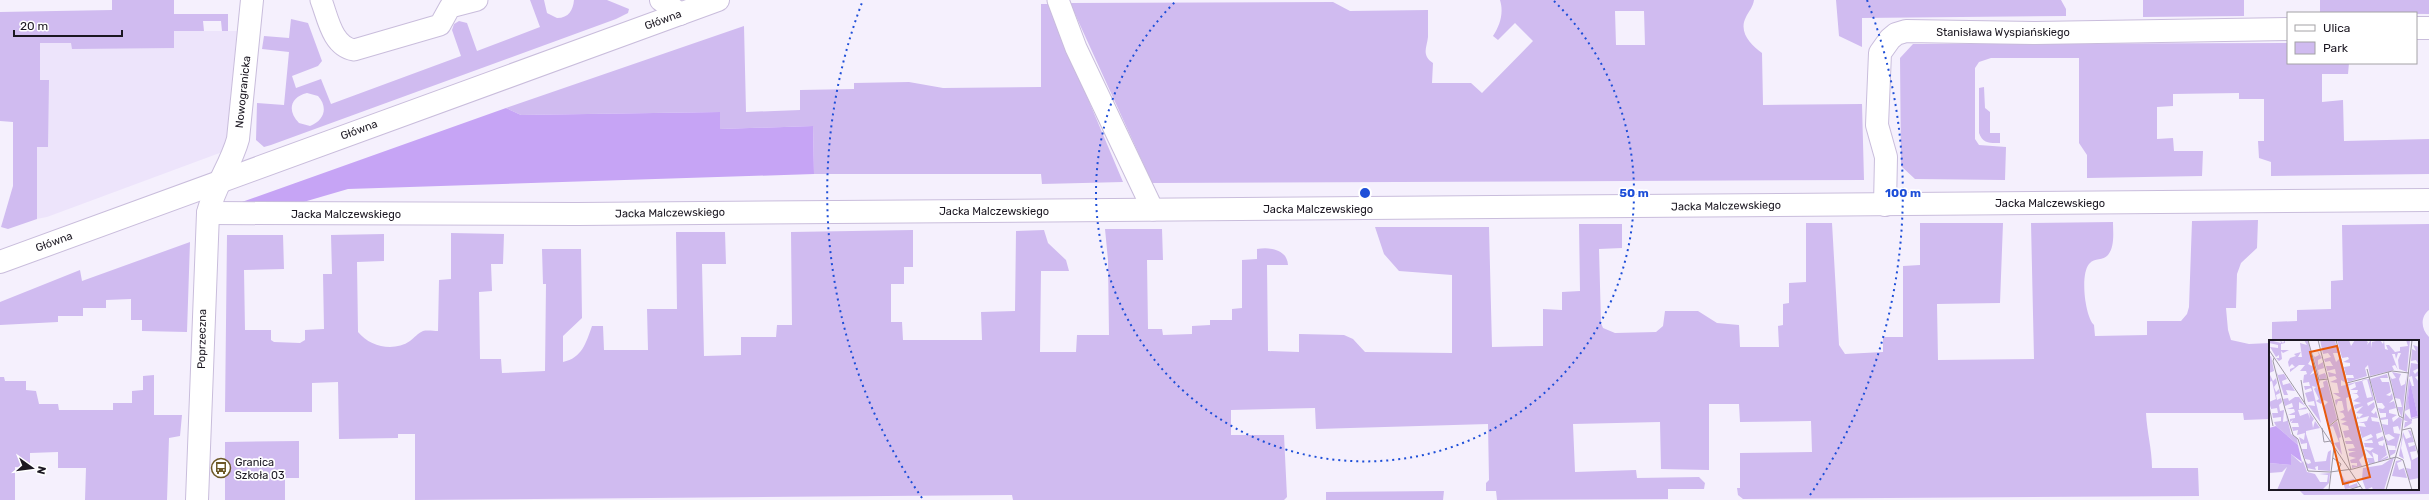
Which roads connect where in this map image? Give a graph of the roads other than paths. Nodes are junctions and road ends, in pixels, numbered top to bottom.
1 (252, 0) edge
2 (321, 0) edge
3 (477, 0) edge
4 (661, 0) edge
5 (718, 0) edge
6 (1058, 0) edge
7 (449, 4) edge
8 (680, 14) junction
9 (2417, 28) edge
10 (2429, 28) edge
11 (2287, 29) edge
12 (221, 180) junction
13 (2429, 200) edge
14 (1885, 205) junction
15 (1153, 210) junction
16 (208, 213) junction
17 (0, 262) edge
18 (196, 500) edge

1 - 12 street, Nowogranicka
2 - 7 lane
3 - 7 lane
4 - 8 street
5 - 8 street, Główna
6 - 15 lane
8 - 12 street, Główna
9 - 10 street
11 - 14 street, Stanisława Wyspiańskiego
12 - 16 street, Poprzeczna
12 - 17 street, Główna
13 - 14 street, Jacka Malczewskiego
14 - 15 street, Jacka Malczewskiego
15 - 16 street, Jacka Malczewskiego
16 - 18 street, Poprzeczna

